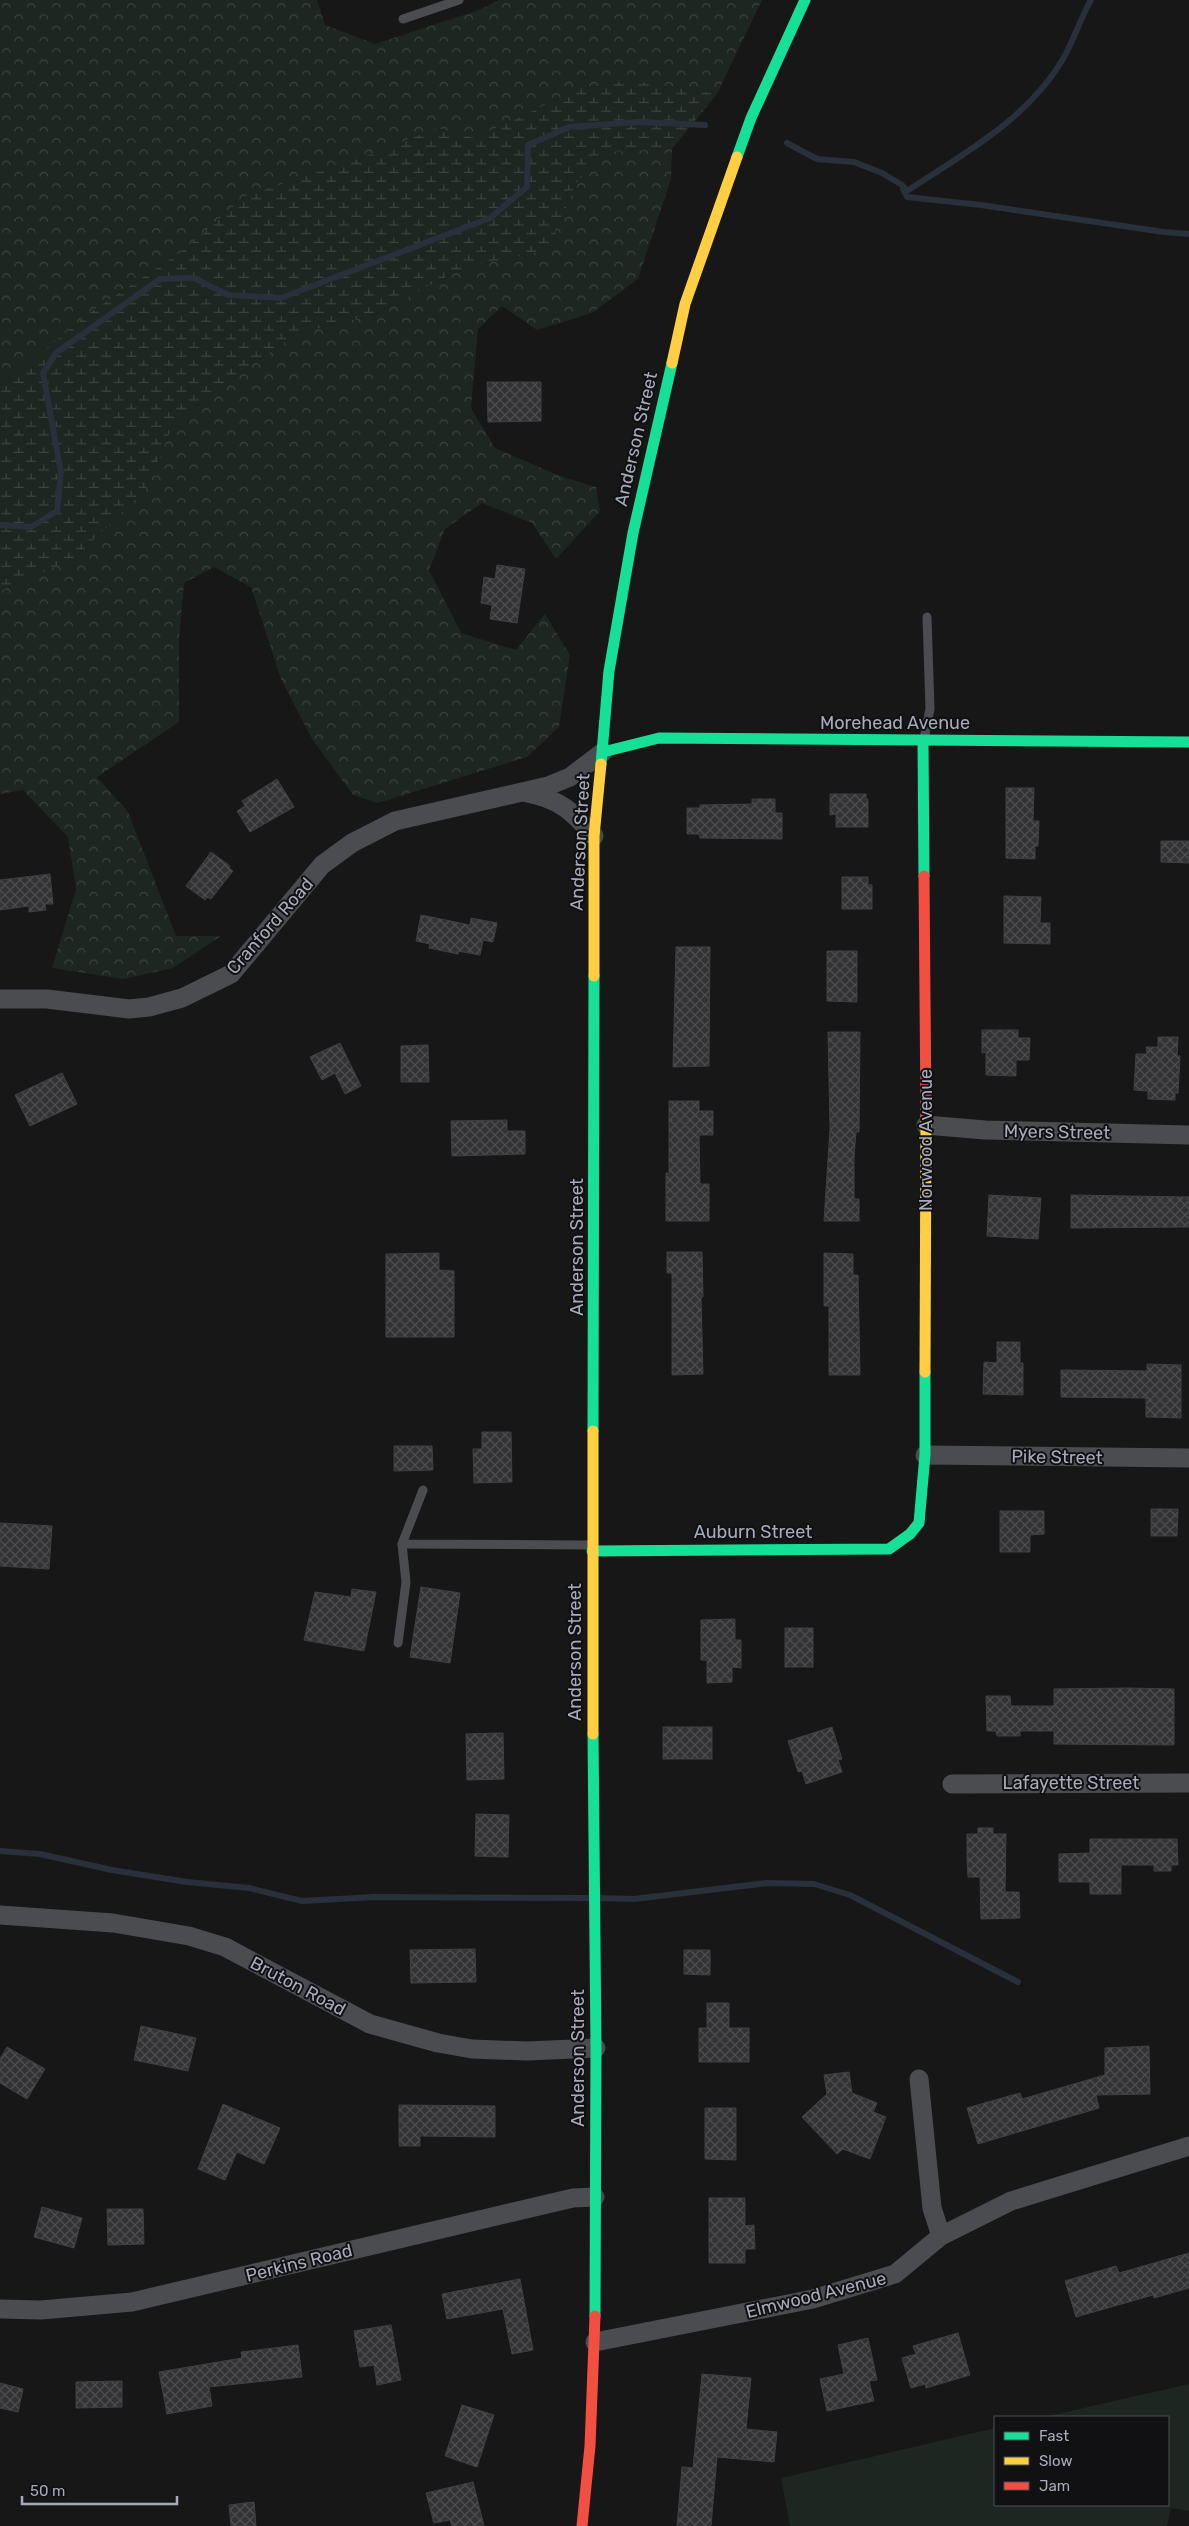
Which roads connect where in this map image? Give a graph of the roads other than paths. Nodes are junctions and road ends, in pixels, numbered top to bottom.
1 (459, 0) edge
2 (805, 0) edge
3 (403, 19) dead end
4 (928, 617) dead end
5 (923, 741) junction
6 (1189, 742) edge
7 (603, 752) junction
8 (526, 793) junction
9 (594, 836) junction
10 (0, 999) edge
11 (926, 1125) junction
12 (1189, 1134) edge
13 (925, 1455) junction
14 (1189, 1458) edge
15 (423, 1490) dead end
16 (910, 1534) joint
17 (402, 1544) junction
18 (592, 1548) junction
19 (398, 1643) dead end
20 (1189, 1783) edge
21 (952, 1784) dead end
22 (0, 1915) edge
23 (596, 2048) junction
24 (919, 2079) dead end
25 (1189, 2146) edge
26 (595, 2197) junction
27 (941, 2236) junction
28 (0, 2309) edge
29 (595, 2342) junction
30 (582, 2526) edge

1 - 3 lane
2 - 7 street, Anderson Street
4 - 5 lane
5 - 6 street, Morehead Avenue
5 - 7 street, Morehead Avenue
5 - 11 street, Norwood Avenue
7 - 8 street, Cranford Road
7 - 9 street, Anderson Street
8 - 9 street, Cranford Road
8 - 10 street, Cranford Road
9 - 18 street, Anderson Street
11 - 12 street, Myers Street
11 - 13 street, Norwood Avenue
13 - 14 street, Pike Street
13 - 16 street, Norwood Avenue
15 - 17 lane
16 - 18 street, Auburn Street
17 - 18 lane
17 - 19 lane
18 - 23 street, Anderson Street
20 - 21 street, Lafayette Street
22 - 23 street, Bruton Road
23 - 26 street, Anderson Street
24 - 27 street
25 - 27 street, Elmwood Avenue
26 - 28 street, Perkins Road
26 - 29 street, Anderson Street
27 - 29 street, Elmwood Avenue
29 - 30 street, Anderson Street

